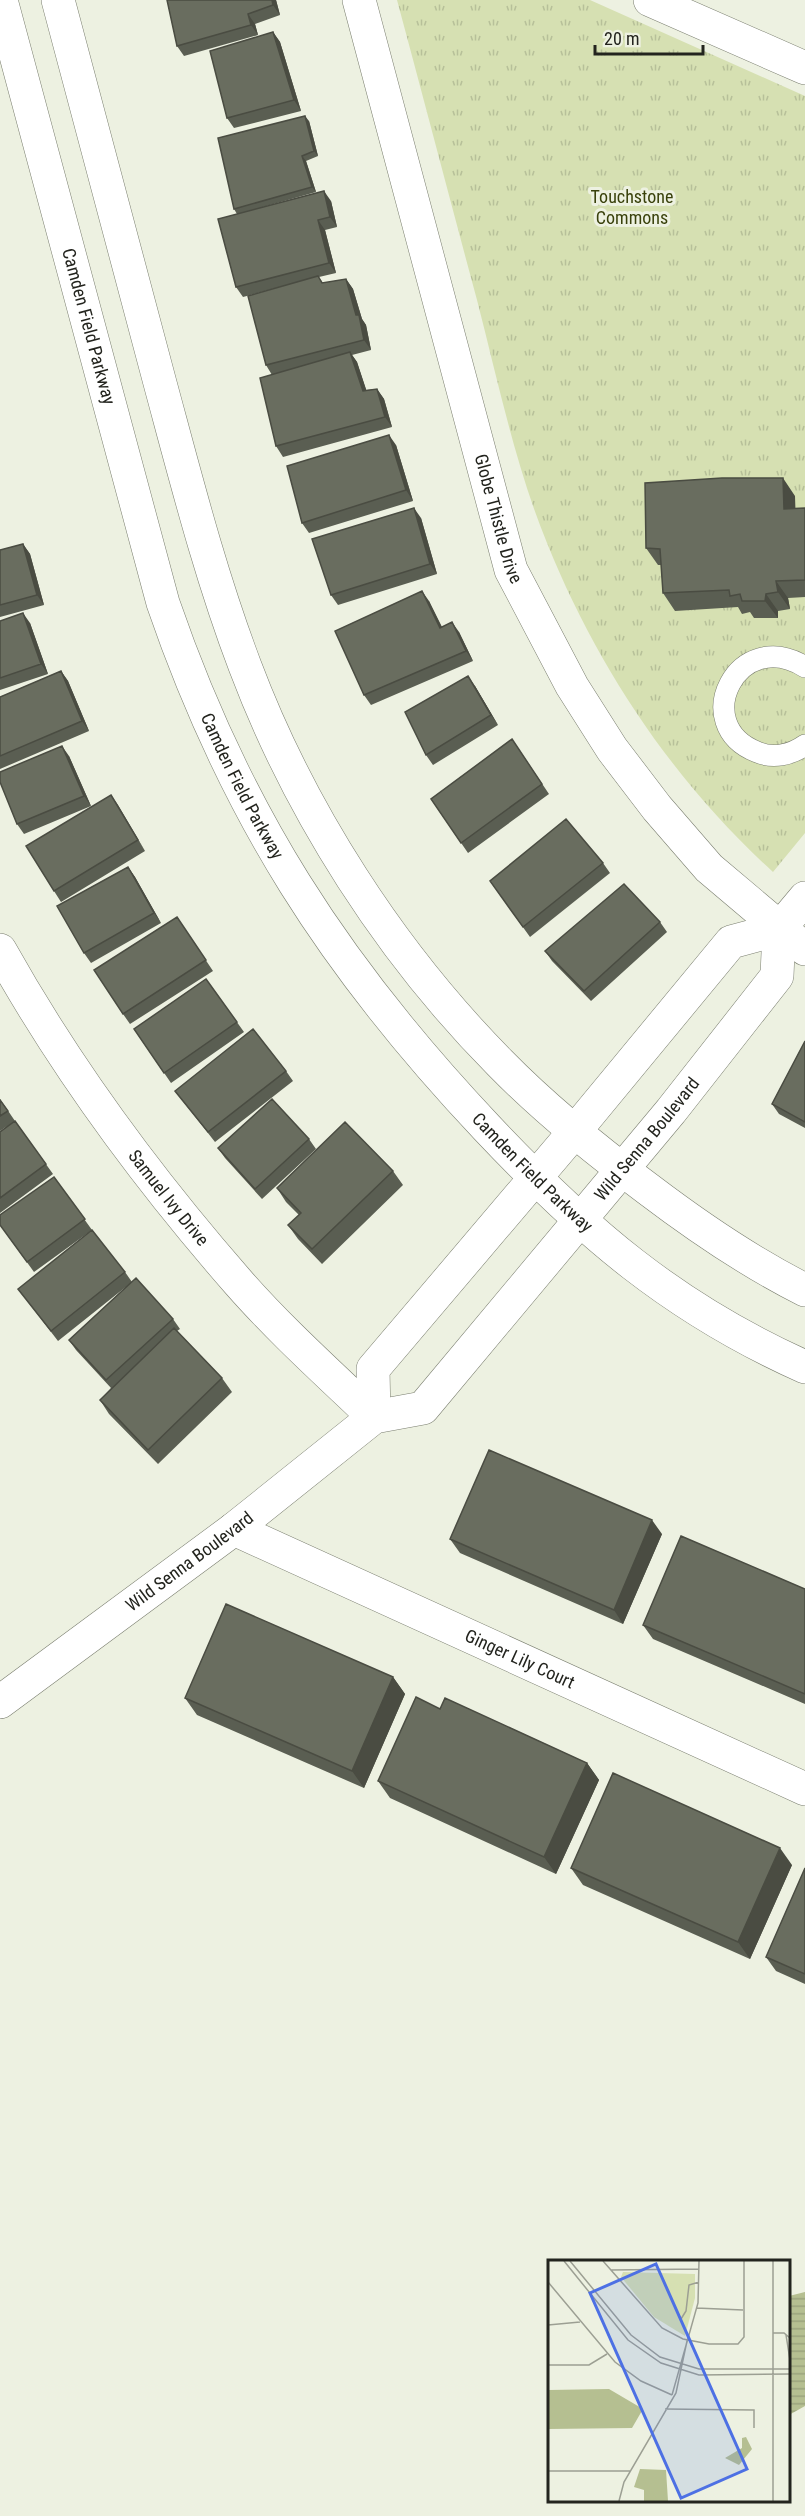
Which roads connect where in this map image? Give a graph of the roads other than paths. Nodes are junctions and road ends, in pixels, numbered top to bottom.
1 (1, 0) edge
2 (58, 0) edge
3 (359, 0) edge
4 (650, 0) edge
5 (709, 12) edge
6 (805, 68) edge
7 (805, 668) edge
8 (805, 745) edge
9 (805, 898) edge
10 (779, 929) junction
11 (805, 949) edge
12 (0, 950) edge
13 (575, 1131) junction
14 (622, 1170) junction
15 (536, 1179) junction
16 (579, 1220) junction
17 (805, 1290) edge
18 (805, 1367) edge
19 (374, 1417) junction
20 (234, 1529) junction
21 (0, 1702) edge
22 (805, 1789) edge

1 - 15 street, Camden Field Parkway
2 - 13 street
3 - 10 street, Globe Thistle Drive
4 - 5 street
5 - 6 street
7 - 8 lane
9 - 10 street
10 - 11 street, Globe Thistle Drive
10 - 13 street
10 - 14 street, Wild Senna Boulevard
12 - 19 street, Samuel Ivy Drive
13 - 14 street
13 - 15 street
14 - 16 street, Wild Senna Boulevard
14 - 17 street
15 - 16 street, Camden Field Parkway
15 - 19 street
16 - 18 street, Camden Field Parkway
16 - 19 street, Wild Senna Boulevard
19 - 20 street, Wild Senna Boulevard
20 - 21 street, Wild Senna Boulevard
20 - 22 street, Ginger Lily Court

